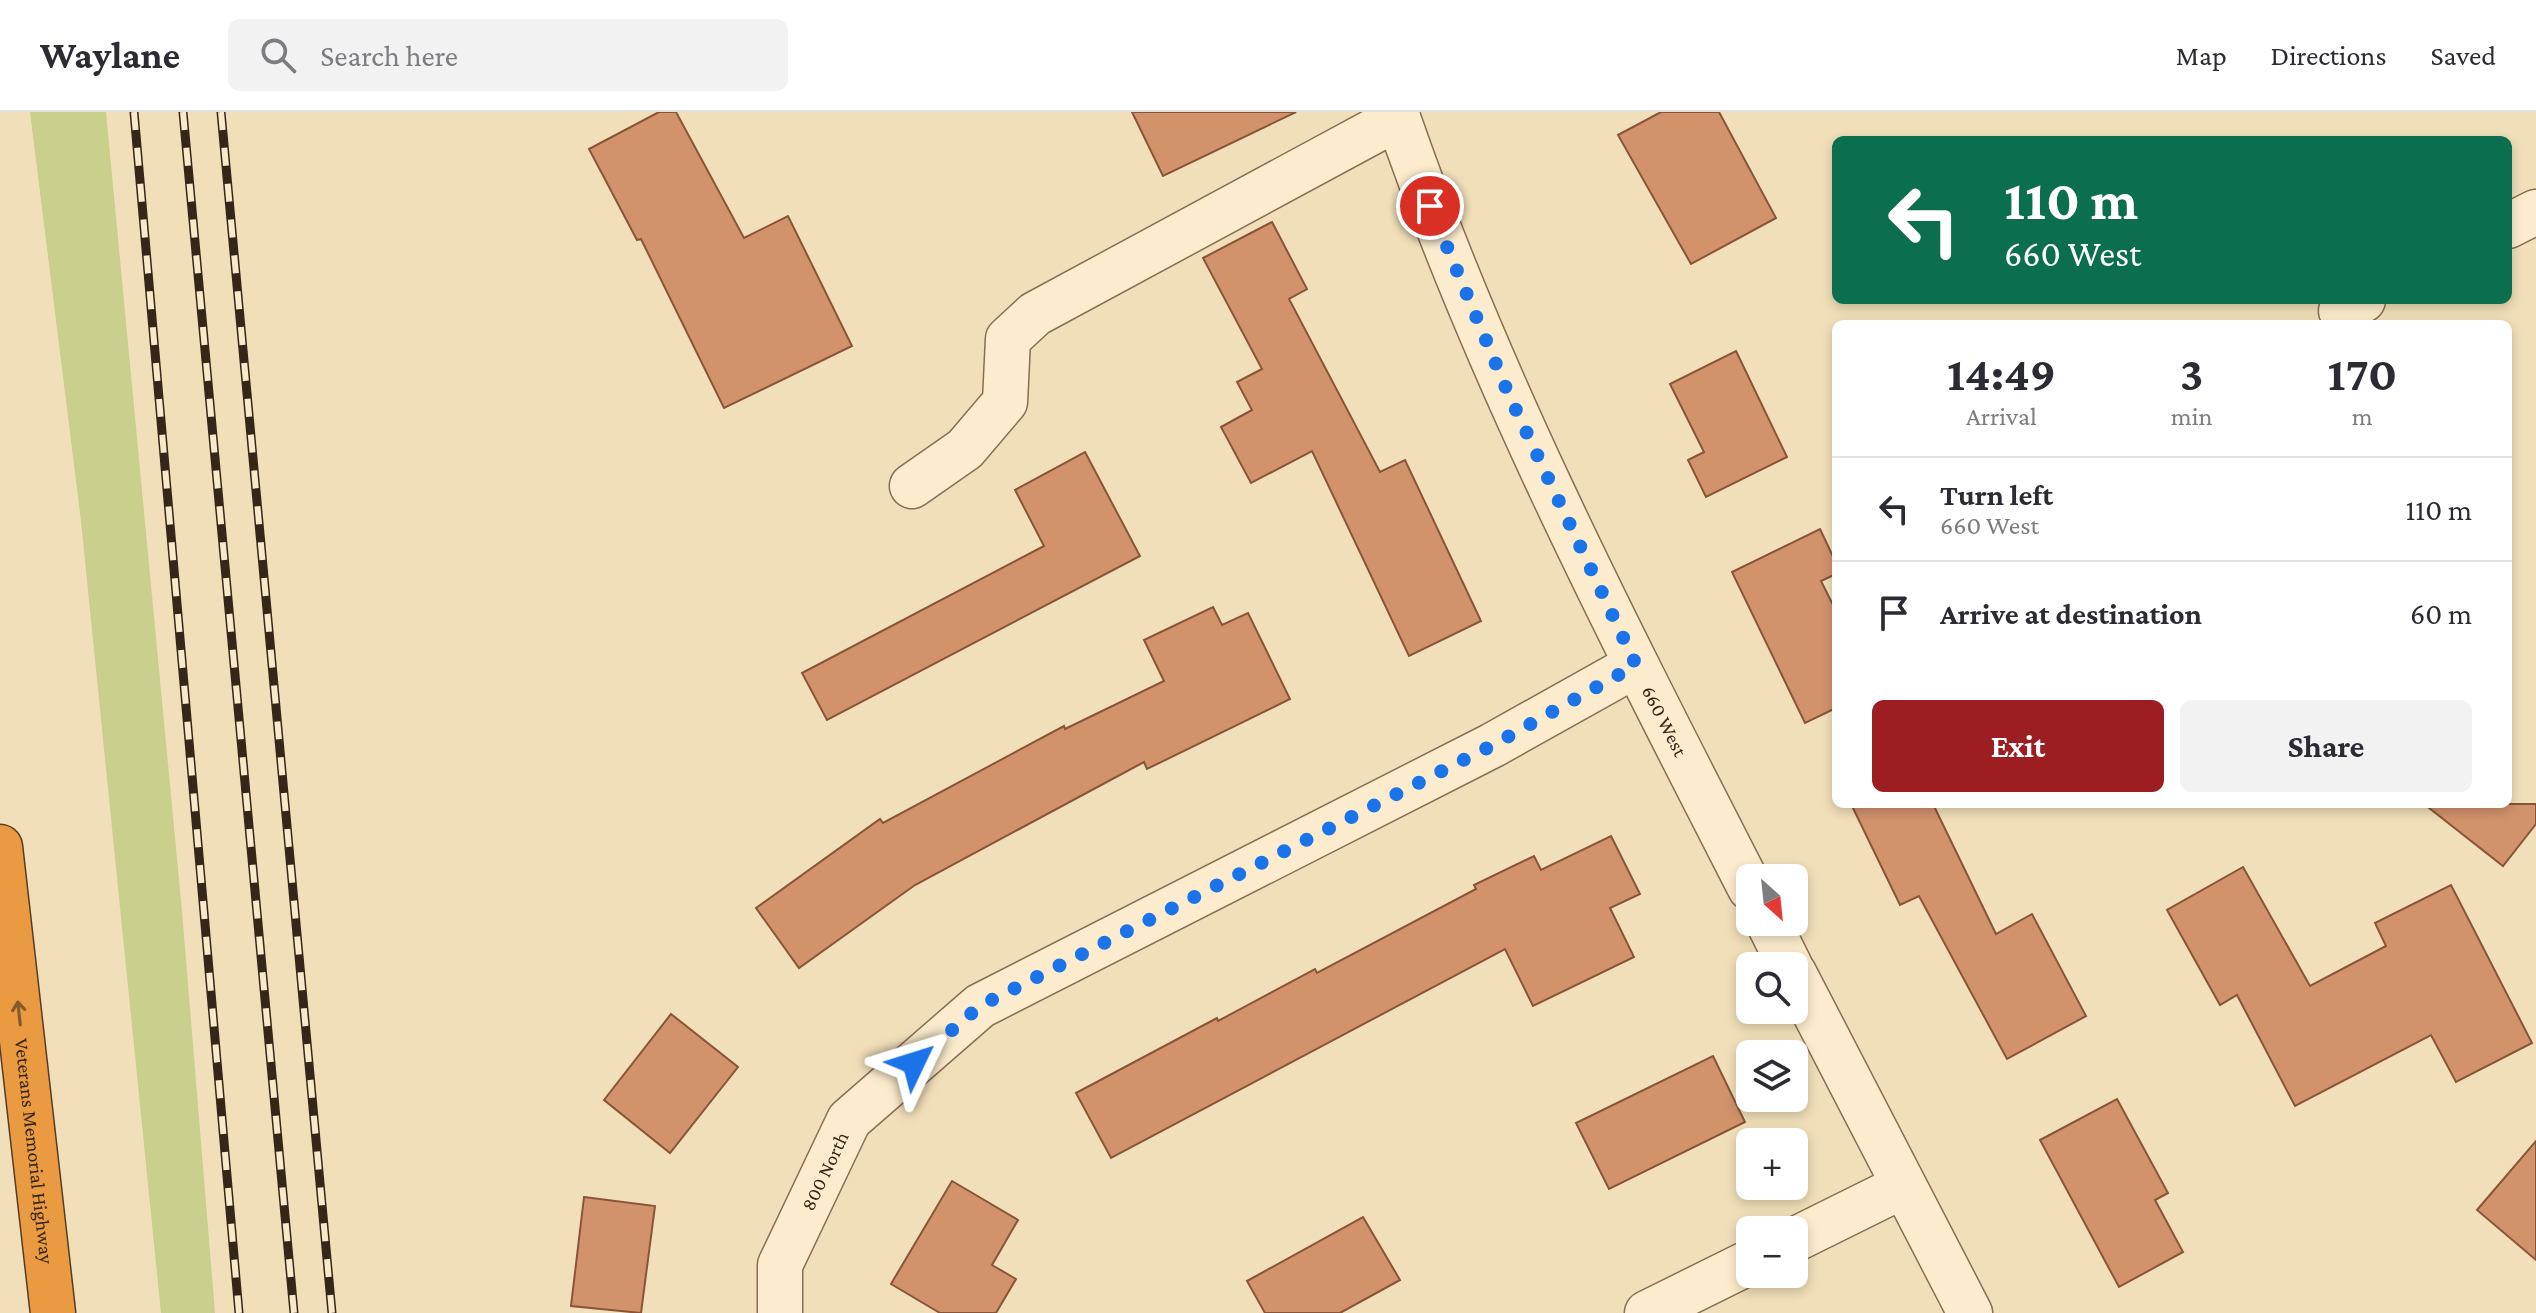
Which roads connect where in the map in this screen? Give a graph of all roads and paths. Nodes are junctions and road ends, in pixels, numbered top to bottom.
1 (1397, 115) edge
2 (2536, 212) edge
3 (2512, 224) edge
4 (912, 486) dead end
5 (1636, 665) junction
6 (0, 847) edge
7 (1738, 864) edge
8 (1808, 1000) edge
9 (1903, 1186) junction
10 (1808, 1233) edge
11 (1736, 1269) edge
12 (53, 1313) edge
13 (780, 1313) edge
14 (1647, 1313) edge
15 (1970, 1313) edge

1 - 4 street
1 - 5 street, 660 West
2 - 3 street
5 - 7 street, 660 West
5 - 13 street, 800 North
12 -> 6 highway, Veterans Memorial Highway
8 - 9 street
9 - 10 street
9 - 15 street
11 - 14 street

